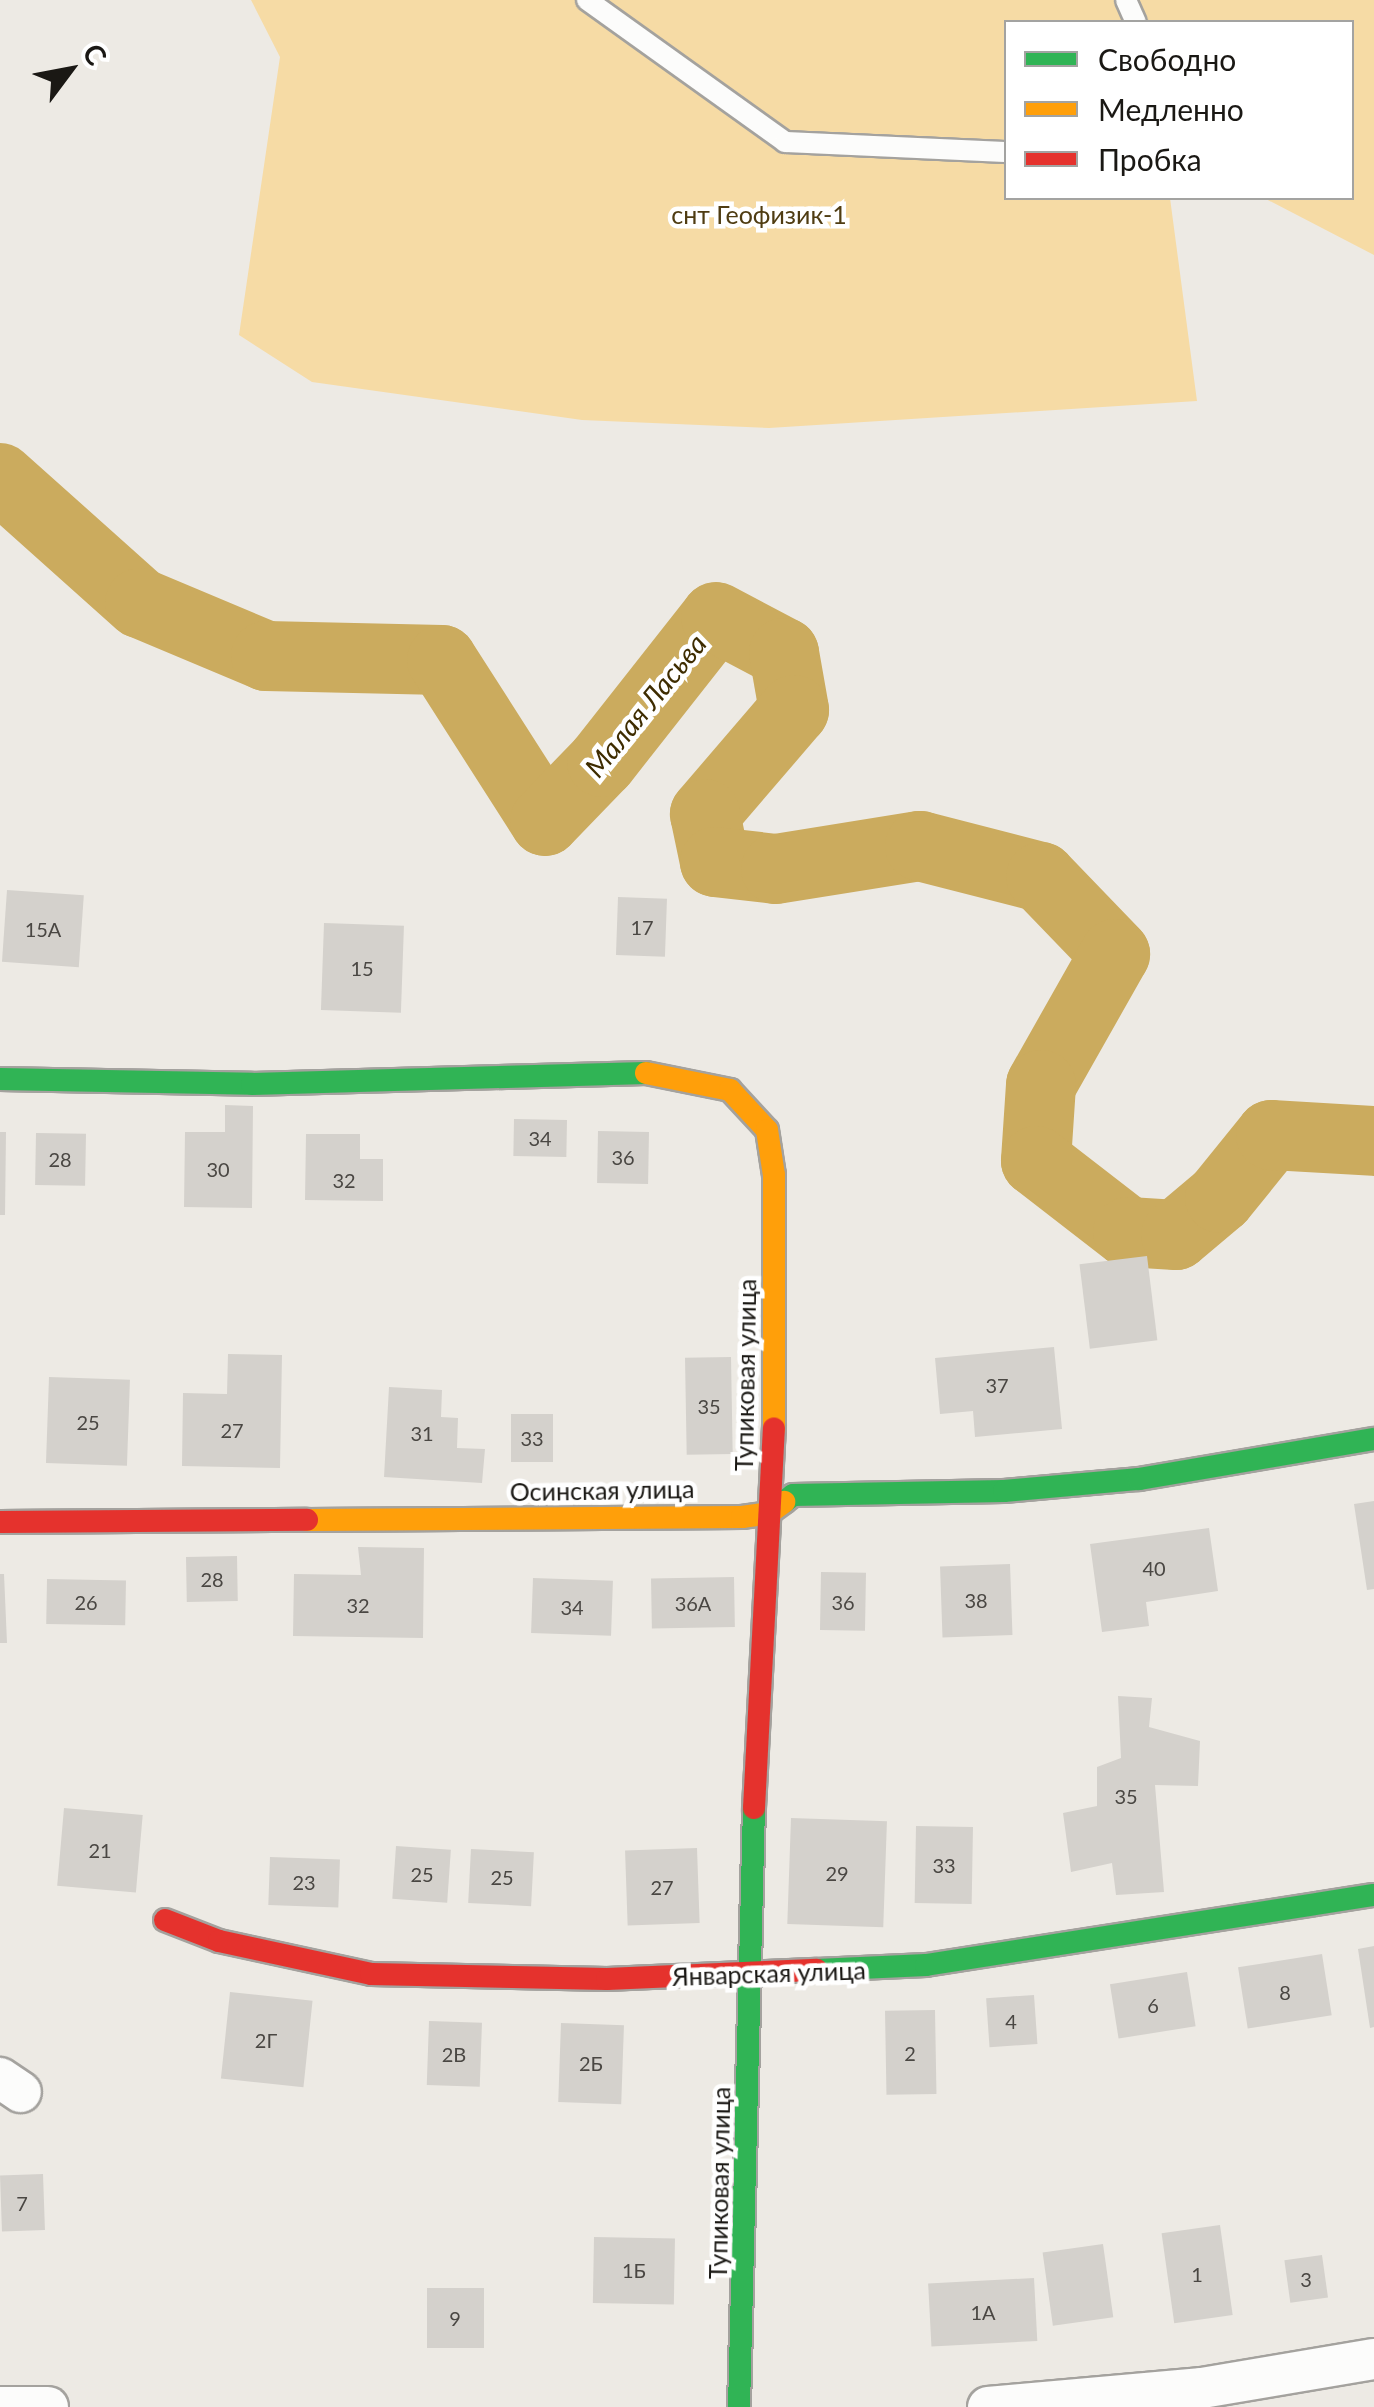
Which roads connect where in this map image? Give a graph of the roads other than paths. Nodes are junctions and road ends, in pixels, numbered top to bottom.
1 (587, 0) edge
2 (1004, 152) edge
3 (0, 1080) edge
4 (1374, 1439) edge
5 (770, 1513) junction
6 (0, 1522) edge
7 (1374, 1895) edge
8 (165, 1920) dead end
9 (749, 1974) junction
10 (1374, 2359) edge
11 (1202, 2398) edge
12 (0, 2406) edge
13 (48, 2407) edge
14 (739, 2407) edge
15 (988, 2407) edge

1 - 2 lane
3 - 5 street, Тупиковая улица
4 - 5 street, Осинская улица
5 - 6 street, Осинская улица
5 - 9 street, Тупиковая улица
7 - 9 street, Январская улица
8 - 9 street, Январская улица
9 - 14 street, Тупиковая улица
10 - 11 street
11 - 15 street
12 - 13 street

